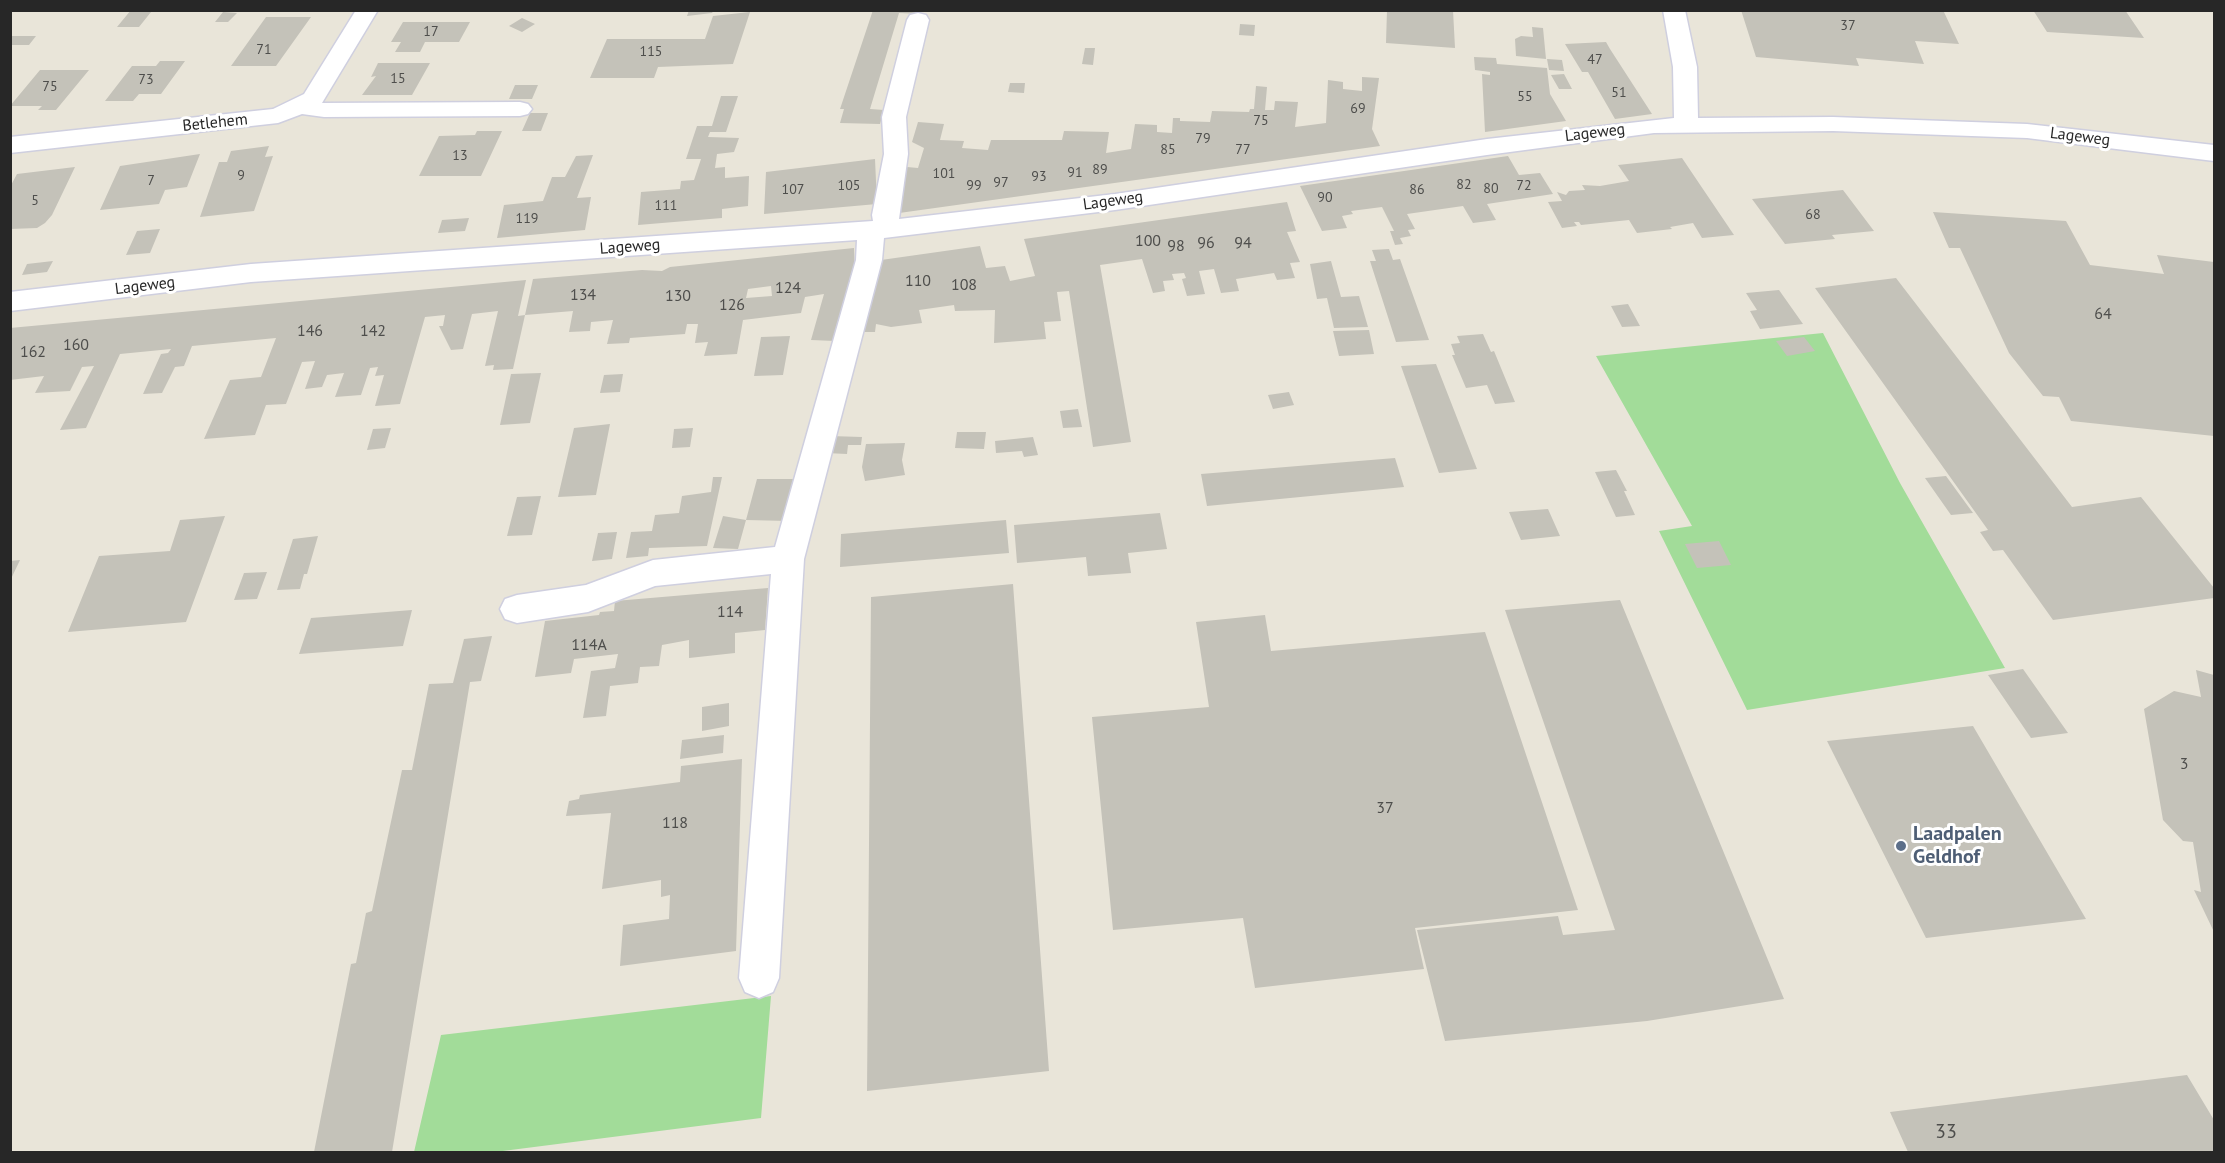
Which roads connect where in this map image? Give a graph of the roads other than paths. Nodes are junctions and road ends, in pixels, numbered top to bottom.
1 (367, 10) edge
2 (1674, 10) edge
3 (918, 20) dead end
4 (300, 106) junction
5 (520, 109) dead end
6 (1686, 124) junction
7 (10, 145) edge
8 (2214, 153) edge
9 (879, 230) junction
10 (10, 302) edge
11 (788, 559) junction
12 (517, 609) dead end
13 (759, 978) dead end

1 - 4 street, Betlehem
2 - 6 street
3 - 9 street
4 - 5 street
4 - 7 street, Betlehem
6 - 8 street, Lageweg
6 - 9 street, Lageweg
9 - 10 street, Lageweg
9 - 11 street
11 - 12 street
11 - 13 street

